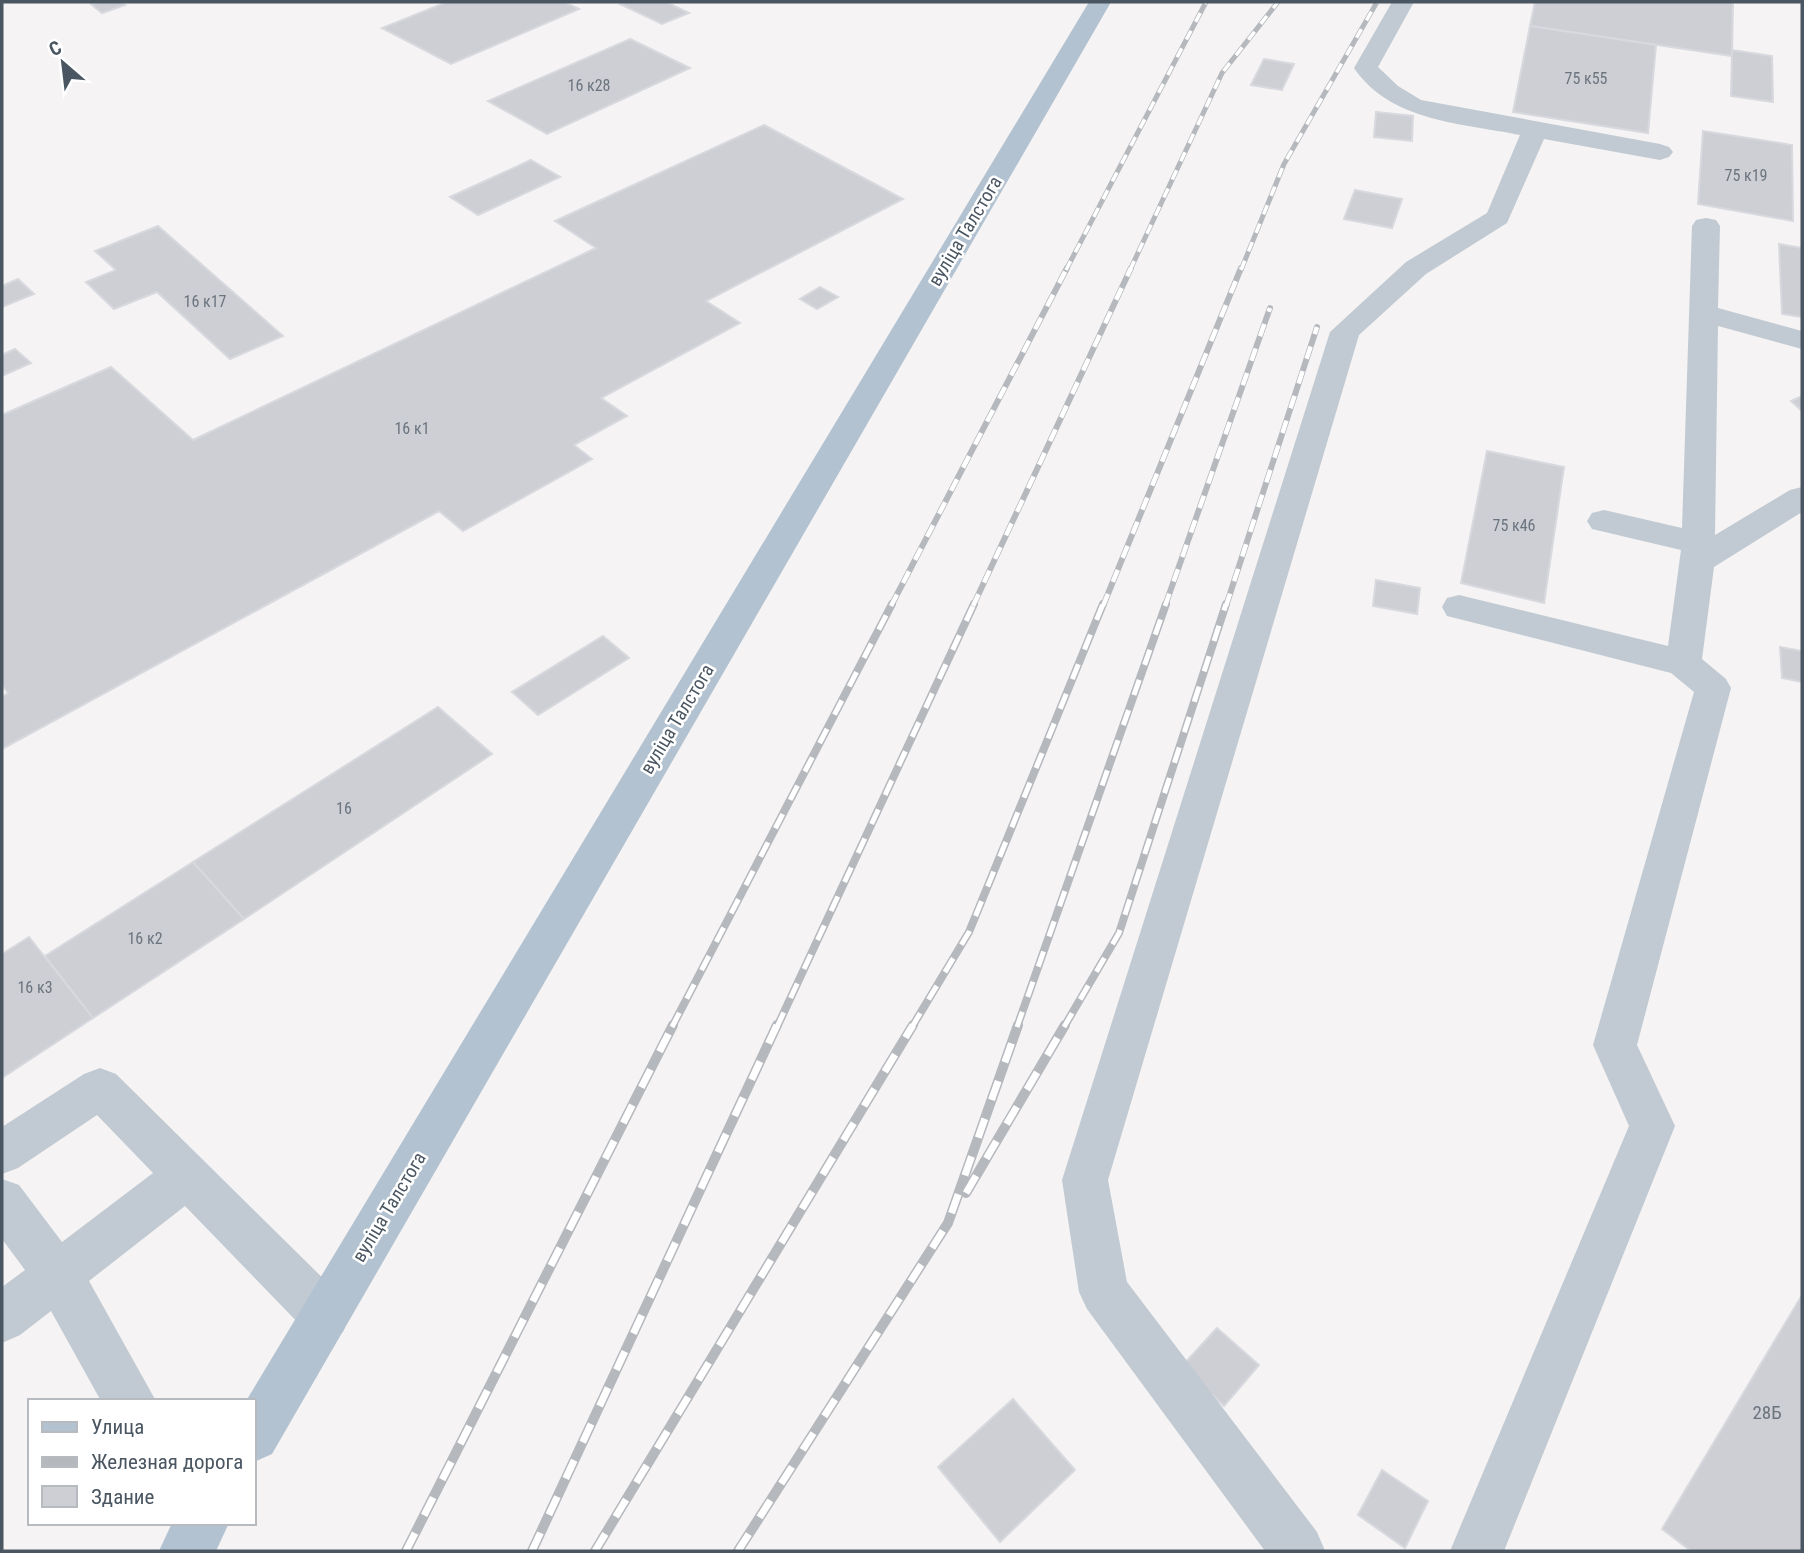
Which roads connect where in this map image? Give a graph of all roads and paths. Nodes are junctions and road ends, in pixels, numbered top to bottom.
1 (1100, 2) edge
2 (1403, 2) edge
3 (1535, 130) junction
4 (1660, 152) dead end
5 (1706, 226) dead end
6 (1704, 313) junction
7 (1802, 340) edge
8 (1802, 498) edge
9 (1604, 521) dead end
10 (1698, 552) junction
11 (1459, 607) dead end
12 (1683, 663) junction
13 (2, 1153) edge
14 (185, 1177) junction
15 (2, 1202) edge
16 (58, 1275) junction
17 (325, 1315) junction
18 (2, 1318) edge
19 (129, 1399) edge
20 (256, 1433) edge
21 (1298, 1551) edge
22 (1477, 1551) edge

1 - 17 main road, вуліца Талстога
2 - 3 lane
3 - 4 lane
3 - 21 lane
5 - 6 lane
6 - 7 lane
6 - 10 lane
8 - 10 lane
9 - 10 lane
10 - 12 lane
11 - 12 lane
12 - 22 lane
13 - 14 lane
14 - 16 lane
14 - 17 lane
15 - 16 lane
16 - 18 lane
16 - 19 lane
17 - 20 main road, вуліца Талстога

